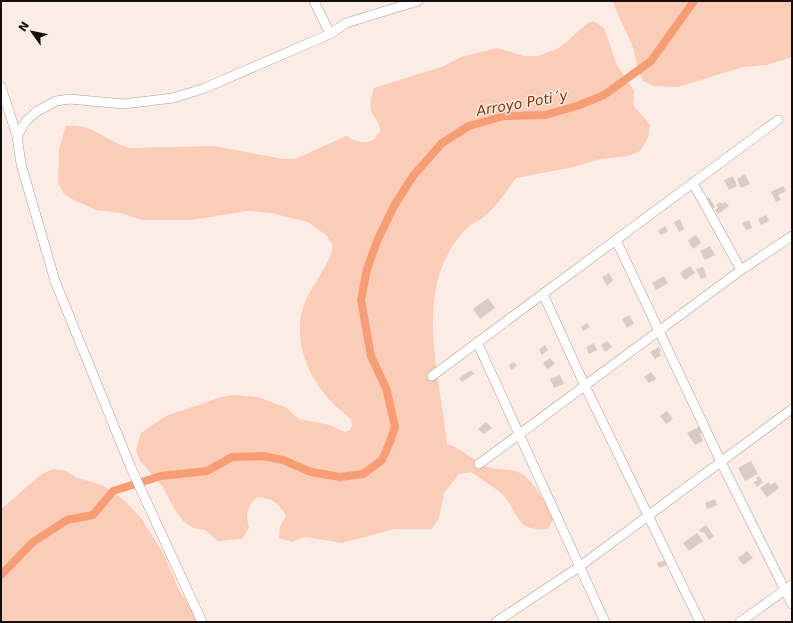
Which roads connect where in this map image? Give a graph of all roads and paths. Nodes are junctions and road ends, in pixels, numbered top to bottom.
1 (314, 1) edge
2 (418, 1) edge
3 (330, 34) junction
4 (1, 87) edge
5 (778, 120) dead end
6 (17, 136) junction
7 (693, 183) junction
8 (792, 236) edge
9 (616, 240) junction
10 (741, 270) junction
11 (543, 294) junction
12 (660, 332) junction
13 (477, 342) junction
14 (432, 376) dead end
15 (585, 386) junction
16 (792, 409) edge
17 (519, 434) junction
18 (721, 462) junction
19 (479, 464) dead end
20 (648, 516) junction
21 (580, 567) junction
22 (788, 587) edge
23 (792, 604) edge
24 (202, 622) edge
25 (496, 622) edge
26 (605, 622) edge
27 (700, 622) edge
28 (740, 622) edge

1 - 3 street
2 - 3 street
3 - 6 street
4 - 6 street
5 - 7 street
6 - 24 street
7 - 9 street
7 - 10 street
8 - 10 street
9 - 11 street
9 - 12 street
10 - 12 street
11 - 13 street
11 - 15 street
12 - 15 street
12 - 18 street
13 - 14 street
13 - 17 street
15 - 17 street
15 - 20 street
16 - 18 street
17 - 19 street
17 - 21 street
18 - 20 street
18 - 22 street
20 - 21 street
20 - 27 street
21 - 25 street
21 - 26 street
22 - 23 street
22 - 28 street

